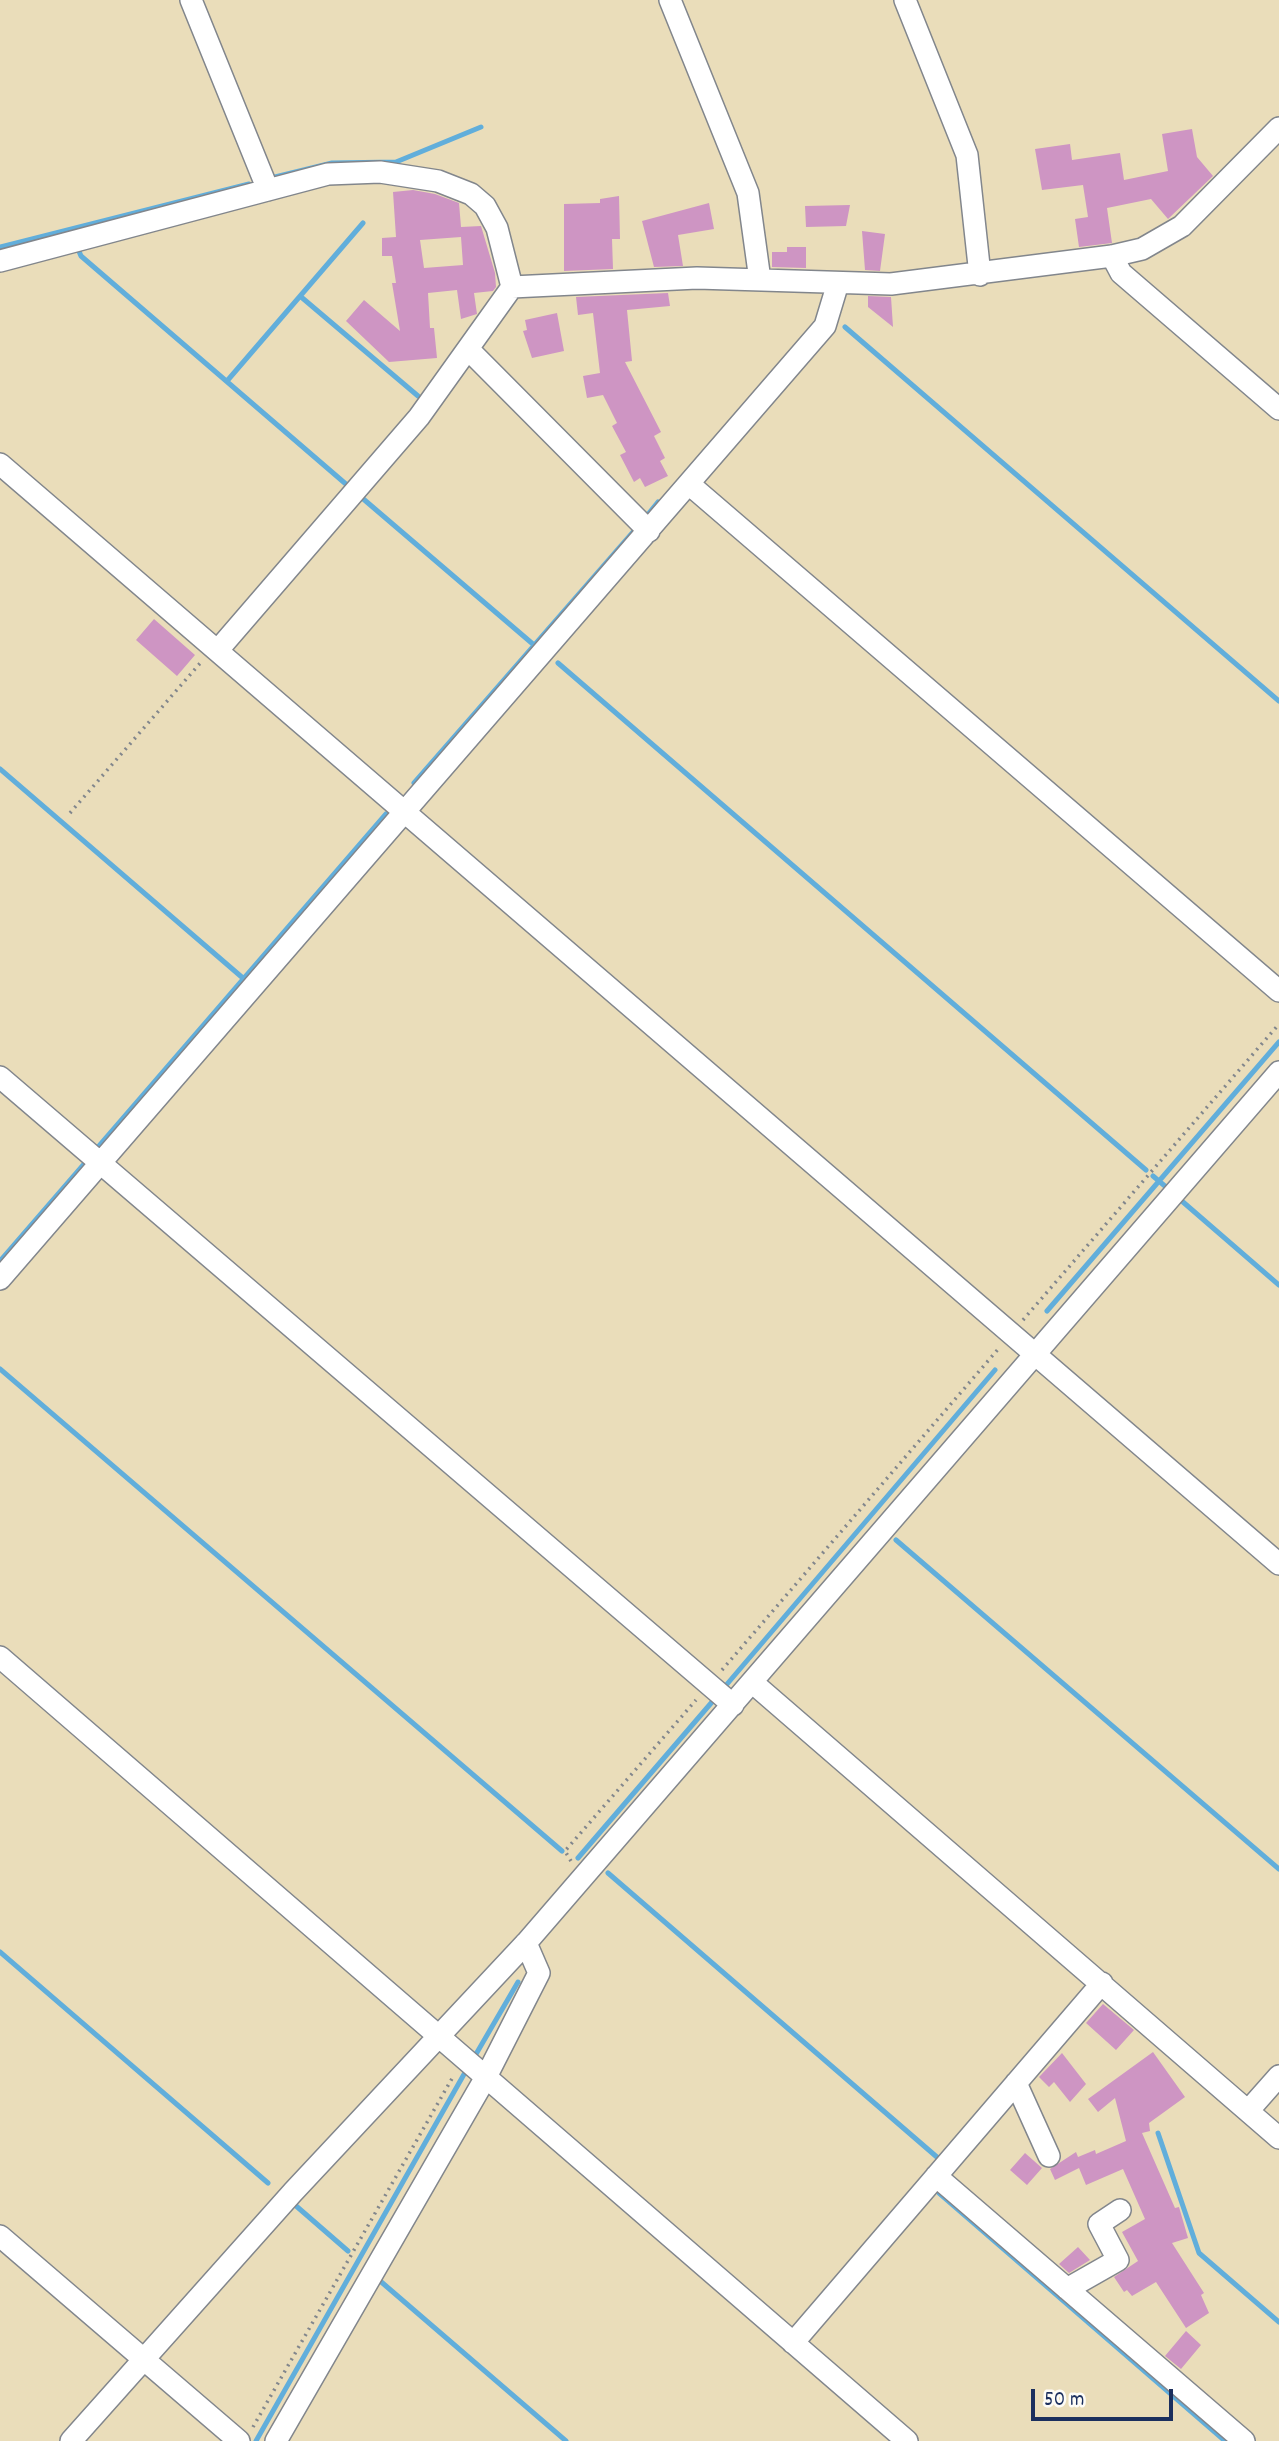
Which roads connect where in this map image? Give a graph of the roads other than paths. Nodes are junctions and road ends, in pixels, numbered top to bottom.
1 (191, 0) edge
2 (670, 0) edge
3 (905, 0) edge
4 (1279, 128) edge
5 (268, 190) junction
6 (1112, 256) junction
7 (0, 261) edge
8 (980, 275) junction
9 (760, 280) junction
10 (838, 283) junction
11 (513, 287) junction
12 (468, 349) junction
13 (1279, 409) edge
14 (0, 464) edge
15 (689, 484) junction
16 (649, 531) junction
17 (216, 648) junction
18 (405, 812) junction
19 (1279, 991) edge
20 (1279, 1072) edge
21 (0, 1077) edge
22 (100, 1163) junction
23 (0, 1279) edge
24 (1035, 1353) junction
25 (1279, 1564) edge
26 (0, 1657) edge
27 (753, 1683) junction
28 (733, 1705) junction
29 (526, 1943) junction
30 (1102, 1983) junction
31 (439, 2037) junction
32 (473, 2066) junction
33 (1279, 2076) edge
34 (1016, 2083) junction
35 (1248, 2111) junction
36 (1279, 2138) edge
37 (1049, 2156) dead end
38 (936, 2176) junction
39 (1120, 2210) dead end
40 (0, 2236) edge
41 (1067, 2289) junction
42 (793, 2343) junction
43 (142, 2359) junction
44 (246, 2435) edge
45 (71, 2441) edge
46 (276, 2441) edge
47 (907, 2441) edge
48 (1244, 2441) edge

1 - 5 street
2 - 9 street
3 - 8 street
4 - 6 street
5 - 7 street
5 - 11 street
6 - 8 street
6 - 13 street
8 - 10 street
9 - 10 street
9 - 11 street
10 - 15 street
11 - 12 street
12 - 16 street
12 - 17 street
14 - 17 street
15 - 16 street
15 - 19 street
16 - 18 street
17 - 18 street
18 - 22 street
18 - 24 street
20 - 24 street
21 - 22 street
22 - 23 street
22 - 28 street
24 - 25 street
24 - 27 street
26 - 31 street
27 - 28 street
27 - 30 street
28 - 29 street
29 - 31 street
29 - 32 street
30 - 34 street
30 - 35 street
31 - 32 street
31 - 43 street
32 - 42 street
32 - 46 street
33 - 35 street
34 - 37 street
34 - 38 street
35 - 36 street
38 - 41 street
38 - 42 street
39 - 41 street
40 - 43 street
41 - 48 street
42 - 47 street
43 - 44 street
43 - 45 street

